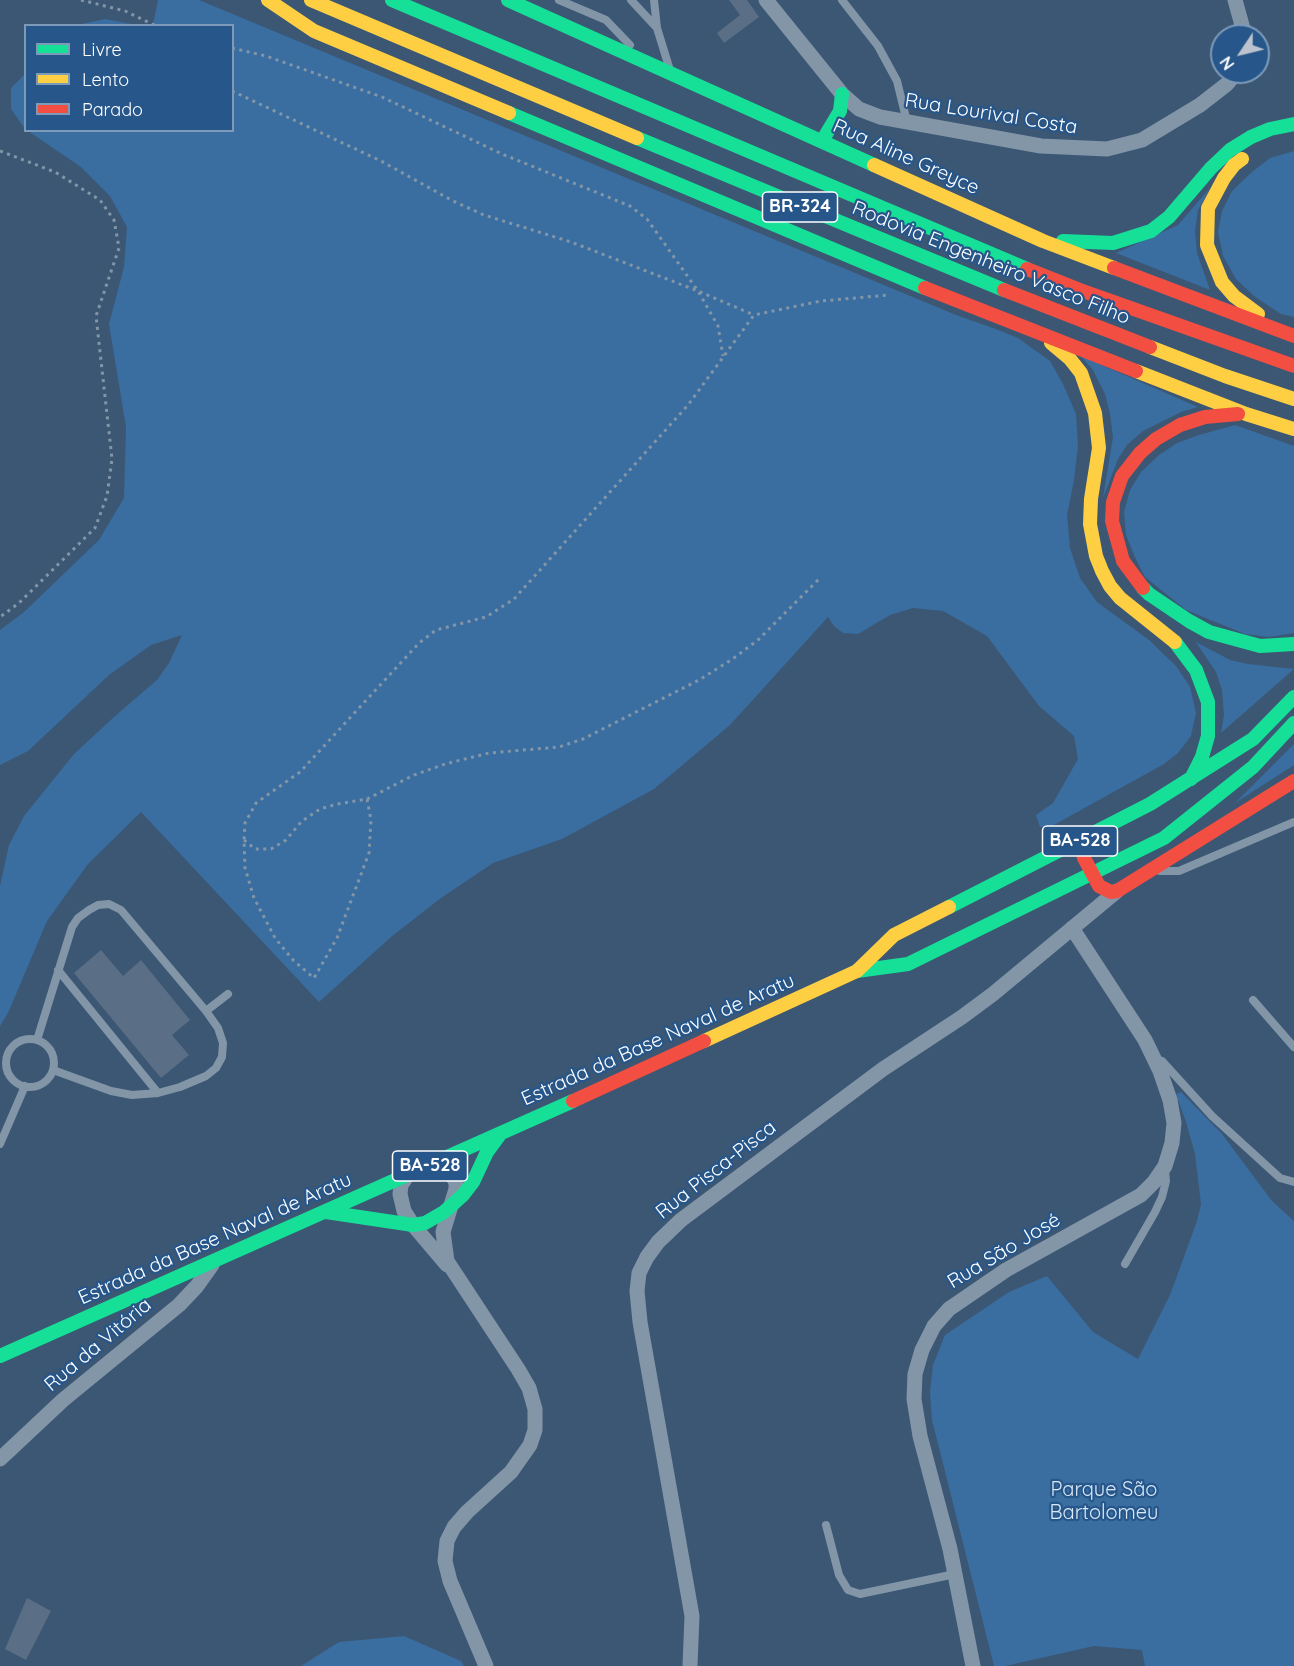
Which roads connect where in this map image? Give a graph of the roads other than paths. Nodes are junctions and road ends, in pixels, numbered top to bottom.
1 (268, 0) edge
2 (311, 0) edge
3 (392, 0) edge
4 (508, 0) edge
5 (559, 0) edge
6 (631, 0) edge
7 (654, 0) edge
8 (766, 0) edge
9 (842, 0) edge
10 (1235, 0) edge
11 (1242, 24) edge
12 (657, 28) junction
13 (646, 62) junction
14 (670, 73) junction
15 (1227, 84) edge
16 (842, 94) junction
17 (907, 122) junction
18 (1294, 124) edge
19 (822, 141) junction
20 (1260, 148) dead end
21 (1043, 241) junction
22 (1021, 325) junction
23 (1294, 336) edge
24 (1294, 366) edge
25 (1294, 399) edge
26 (1246, 414) junction
27 (1294, 429) edge
28 (1294, 644) edge
29 (1294, 697) edge
30 (1294, 723) edge
31 (1191, 779) junction
32 (1294, 781) edge
33 (1294, 822) edge
34 (1083, 840) junction
35 (1147, 872) junction
36 (1092, 874) junction
37 (1117, 891) junction
38 (1072, 928) junction
39 (58, 970) junction
40 (857, 971) junction
41 (228, 994) dead end
42 (1253, 1000) dead end
43 (206, 1011) junction
44 (36, 1040) junction
45 (1145, 1040) junction
46 (1294, 1047) edge
47 (4, 1055) edge
48 (53, 1070) junction
49 (25, 1086) junction
50 (158, 1093) junction
51 (502, 1133) junction
52 (0, 1144) edge
53 (431, 1165) junction
54 (1165, 1166) junction
55 (407, 1176) junction
56 (1294, 1182) edge
57 (451, 1206) junction
58 (323, 1211) junction
59 (412, 1225) junction
60 (217, 1258) junction
61 (1125, 1263) dead end
62 (454, 1274) junction
63 (0, 1356) edge
64 (0, 1459) edge
65 (826, 1525) dead end
66 (955, 1574) junction
67 (486, 1666) edge
68 (690, 1666) edge
69 (973, 1666) edge

1 - 22 main road
2 - 25 main road, Rodovia Engenheiro Vasco Filho / BR-324
3 - 24 main road, Rodovia Engenheiro Vasco Filho / BR-324
4 - 13 main road, Rua Aline Greyce
5 - 13 lane
6 - 12 lane
7 - 12 lane
8 - 16 street, Rua Lourival Costa
9 - 17 lane
10 - 11 street
12 - 14 lane
13 - 14 main road, Rua Aline Greyce
14 - 19 main road, Rua Aline Greyce
15 - 17 street, Rua Lourival Costa
16 - 17 street, Rua Lourival Costa
16 - 19 main road
18 - 21 main road
19 - 21 main road, Rua Aline Greyce
20 - 23 main road
21 - 23 main road, Rua Aline Greyce
22 - 26 main road
22 - 31 main road
26 - 27 main road
26 - 28 main road
29 - 31 main road, Estrada da Base Naval de Aratu / BA-528
30 - 36 main road
31 - 34 main road, Estrada da Base Naval de Aratu / BA-528
32 - 35 main road
33 - 35 lane
34 - 36 main road
34 - 40 main road, Estrada da Base Naval de Aratu / BA-528
35 - 37 main road
36 - 37 main road
36 - 40 main road
37 - 38 street, Rua Pisca-Pisca
38 - 45 street, Rua São José
38 - 68 street, Rua Pisca-Pisca
39 - 43 lane
39 - 44 lane
39 - 50 lane
40 - 51 main road, Estrada da Base Naval de Aratu / BA-528
41 - 43 lane
42 - 46 lane
43 - 50 lane
44 - 47 lane
44 - 48 lane
45 - 54 street, Rua São José
45 - 56 lane
47 - 49 lane
48 - 49 lane
48 - 50 lane
49 - 52 lane
51 - 53 main road, Estrada da Base Naval de Aratu / BA-528
51 - 57 main road
53 - 55 main road, Estrada da Base Naval de Aratu / BA-528
53 - 57 street
54 - 61 lane
54 - 66 street, Rua São José
55 - 58 main road, Estrada da Base Naval de Aratu / BA-528
55 - 59 street
57 - 59 main road
57 - 62 street
58 - 59 main road
58 - 60 main road, Estrada da Base Naval de Aratu / BA-528
59 - 62 street
60 - 63 main road, Estrada da Base Naval de Aratu / BA-528
60 - 64 street, Rua da Vitória
62 - 67 street
65 - 66 lane
66 - 69 street, Rua São José

